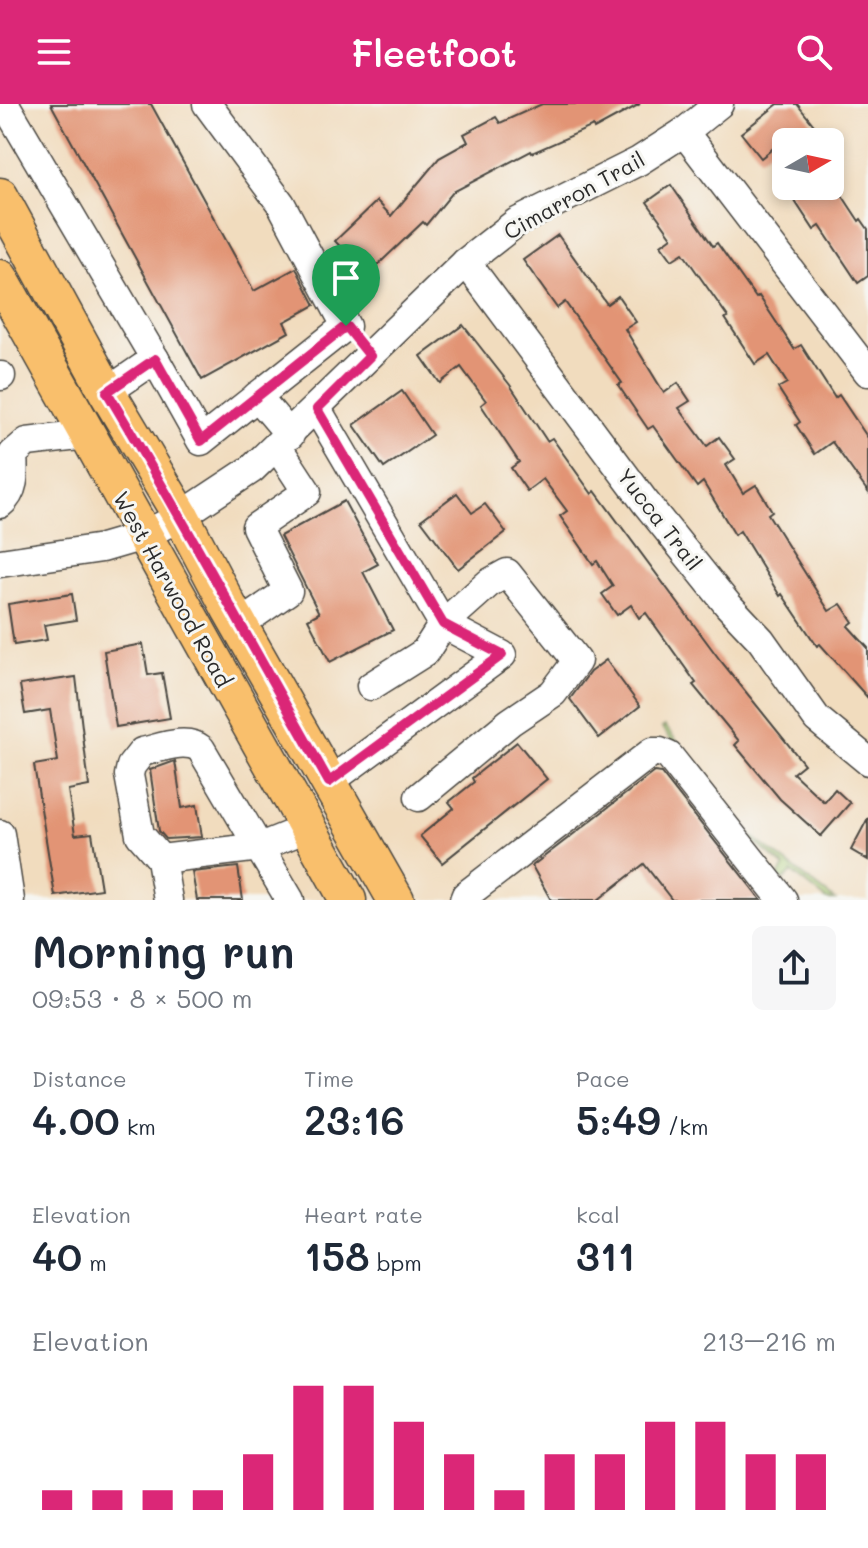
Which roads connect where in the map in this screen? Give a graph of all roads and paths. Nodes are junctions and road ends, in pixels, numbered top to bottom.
1 (5, 104) edge
2 (207, 104) edge
3 (719, 104) edge
4 (684, 132) junction
5 (0, 196) edge
6 (466, 262) junction
7 (0, 278) edge
8 (346, 326) junction
9 (370, 356) junction
10 (155, 359) junction
11 (868, 372) edge
12 (107, 392) junction
13 (257, 396) junction
14 (317, 409) junction
15 (87, 435) junction
16 (283, 441) junction
17 (0, 504) edge
18 (181, 516) junction
19 (143, 536) junction
20 (0, 563) edge
21 (443, 624) junction
22 (239, 625) junction
23 (371, 686) dead end
24 (868, 761) edge
25 (329, 782) junction
26 (419, 797) dead end
27 (307, 828) junction
28 (0, 834) edge
29 (260, 847) junction
30 (161, 859) junction
31 (10, 900) edge
32 (168, 900) edge
33 (290, 900) edge
34 (348, 900) edge
35 (396, 900) edge
36 (464, 900) edge
37 (783, 900) edge

1 - 10 street
2 - 8 street
3 - 4 street, Cimarron Trail
4 - 6 street, Cimarron Trail
4 - 11 street
5 - 12 main road, West Harwood Road
6 - 9 street, Cimarron Trail
6 - 24 street, Yucca Trail
7 - 15 main road, West Harwood Road
8 - 9 street
8 - 13 street
9 - 14 street, Cimarron Trail
10 - 12 street
10 - 13 street
12 - 18 main road, West Harwood Road
13 - 16 street
14 - 16 street, Cimarron Trail
14 - 21 street
15 - 17 street
15 - 19 main road, West Harwood Road
16 - 18 street, Cimarron Trail
16 - 22 street
18 - 19 street, Cimarron Trail
18 - 22 main road, West Harwood Road
19 - 20 street, Cimarron Trail
19 - 27 main road, West Harwood Road
21 - 23 street
21 - 25 street
21 - 26 street
22 - 25 main road, West Harwood Road
25 - 35 main road, West Harwood Road
27 - 29 street
27 - 34 main road, West Harwood Road
28 - 31 street
29 - 30 street
29 - 30 street
29 - 33 street
30 - 32 street
36 - 37 street

